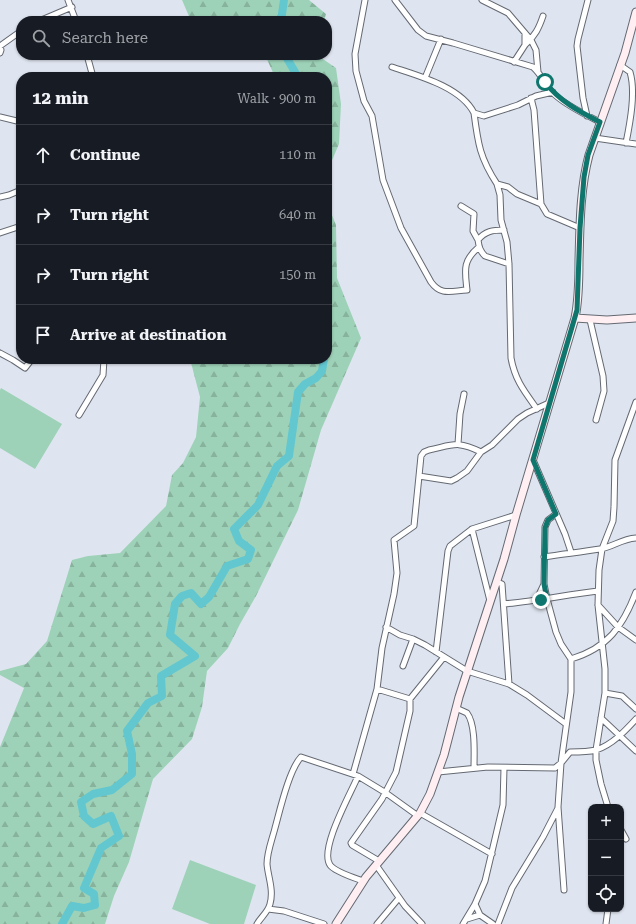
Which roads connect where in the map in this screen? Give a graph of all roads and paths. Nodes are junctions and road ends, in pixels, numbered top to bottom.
1 (68, 0) edge
2 (365, 0) edge
3 (395, 0) edge
4 (482, 0) edge
5 (588, 0) edge
6 (72, 7) junction
7 (636, 12) edge
8 (51, 16) edge
9 (75, 16) edge
10 (543, 16) dead end
11 (525, 33) junction
12 (16, 35) edge
13 (441, 40) junction
14 (531, 40) junction
15 (525, 45) junction
16 (0, 46) edge
17 (0, 53) edge
18 (88, 60) edge
19 (514, 62) junction
20 (620, 65) junction
21 (392, 67) dead end
22 (92, 72) edge
23 (538, 72) junction
24 (425, 78) junction
25 (553, 92) junction
26 (531, 98) junction
27 (584, 98) junction
28 (574, 108) junction
29 (474, 113) junction
30 (587, 116) junction
31 (0, 117) edge
32 (16, 121) edge
33 (600, 122) junction
34 (594, 138) junction
35 (626, 143) junction
36 (636, 144) edge
37 (497, 184) junction
38 (16, 192) edge
39 (0, 197) edge
40 (542, 204) junction
41 (461, 206) dead end
42 (16, 228) edge
43 (580, 228) junction
44 (504, 230) junction
45 (0, 233) edge
46 (478, 240) junction
47 (479, 247) junction
48 (509, 264) junction
49 (575, 318) junction
50 (636, 318) edge
51 (590, 320) junction
52 (0, 353) edge
53 (16, 362) edge
54 (19, 364) edge
55 (28, 364) edge
56 (104, 364) edge
57 (464, 394) dead end
58 (636, 402) edge
59 (549, 403) junction
60 (537, 409) junction
61 (79, 415) dead end
62 (596, 420) dead end
63 (458, 444) junction
64 (480, 452) junction
65 (533, 460) junction
66 (420, 476) junction
67 (556, 514) junction
68 (516, 515) junction
69 (472, 529) junction
70 (636, 538) edge
71 (602, 549) junction
72 (571, 552) junction
73 (544, 557) junction
74 (497, 582) junction
75 (544, 584) junction
76 (598, 591) junction
77 (636, 592) edge
78 (547, 599) junction
79 (490, 601) junction
80 (536, 601) junction
81 (504, 604) junction
82 (598, 604) junction
83 (386, 627) junction
84 (618, 627) junction
85 (413, 639) junction
86 (636, 640) edge
87 (602, 645) junction
88 (436, 652) junction
89 (444, 658) junction
90 (572, 660) junction
91 (403, 666) dead end
92 (467, 671) junction
93 (509, 684) junction
94 (377, 689) junction
95 (605, 693) junction
96 (410, 699) junction
97 (456, 708) junction
98 (636, 709) edge
99 (601, 718) junction
100 (636, 719) edge
101 (566, 724) junction
102 (621, 735) junction
103 (596, 750) junction
104 (636, 751) edge
105 (561, 763) junction
106 (474, 768) junction
107 (504, 768) junction
108 (438, 772) junction
109 (356, 775) junction
110 (386, 793) junction
111 (607, 804) edge
112 (558, 807) junction
113 (419, 814) junction
114 (624, 835) edge
115 (626, 839) dead end
116 (492, 854) junction
117 (378, 863) junction
118 (363, 881) junction
119 (564, 890) dead end
120 (399, 898) junction
121 (475, 904) junction
122 (268, 909) junction
123 (608, 912) edge
124 (480, 915) junction
125 (467, 919) junction
126 (257, 924) edge
127 (324, 924) edge
128 (336, 924) edge
129 (377, 924) edge
130 (422, 924) edge
131 (463, 924) edge
132 (493, 924) edge
133 (498, 924) edge
134 (606, 924) edge

1 - 6 street
2 - 47 street
3 - 13 street
4 - 11 street
5 - 27 street
6 - 8 street
6 - 9 street
7 - 20 street
10 - 14 street
11 - 14 street
11 - 15 street
12 - 16 street
13 - 19 street
13 - 24 street
14 - 15 street
14 - 23 street
15 - 19 street
16 - 17 street
18 - 22 street
19 - 23 street
20 - 33 street
20 - 35 street
21 - 24 street
23 - 25 street
24 - 29 street
25 - 26 street
25 - 28 street
26 - 29 street
26 - 40 street
27 - 28 street
27 - 30 street
28 - 30 street
29 - 37 street
30 - 33 street
31 - 32 street
33 - 34 street
34 - 35 street
34 - 43 street
35 - 36 street
37 - 40 street
37 - 44 street
38 - 39 street
40 - 43 street
41 - 46 street
42 - 45 street
43 - 49 street
44 - 46 street
44 - 48 street
46 - 47 street
47 - 48 street
48 - 60 street
49 - 51 street
49 - 59 street
50 - 51 street
51 - 62 street
52 - 53 street
54 - 55 street
56 - 61 street
57 - 63 street
58 - 71 street
59 - 60 street
59 - 65 street
60 - 64 street
63 - 64 street
63 - 66 street
64 - 66 street
65 - 67 street
65 - 68 street
66 - 83 street
67 - 72 street
67 - 73 street
68 - 69 street
68 - 74 street
69 - 79 street
69 - 88 street
70 - 71 street
71 - 72 street
71 - 76 street
72 - 73 street
73 - 75 street
74 - 79 street
74 - 81 street
75 - 78 street
75 - 80 street
76 - 78 street
76 - 82 street
77 - 84 street
78 - 80 street
78 - 90 street
79 - 92 street
80 - 81 street
81 - 93 street
82 - 84 street
82 - 87 street
83 - 85 street
83 - 94 street
84 - 86 street
84 - 87 street
85 - 88 street
85 - 91 street
87 - 90 street
87 - 95 street
88 - 89 street
89 - 92 street
89 - 96 street
90 - 101 street
92 - 93 street
92 - 97 street
93 - 101 street
94 - 96 street
94 - 109 street
95 - 98 street
95 - 99 street
96 - 110 street
97 - 106 street
97 - 108 street
99 - 102 street
99 - 103 street
100 - 102 street
101 - 105 street
102 - 103 street
102 - 104 street
103 - 105 street
103 - 111 street
105 - 107 street
105 - 112 street
106 - 107 street
106 - 108 street
107 - 116 street
108 - 113 street
109 - 110 street
109 - 118 street
109 - 122 street
110 - 113 street
110 - 117 street
112 - 119 street
112 - 133 street
113 - 116 street
113 - 117 street
114 - 115 street
116 - 121 street
117 - 118 street
117 - 120 street
118 - 128 street
120 - 129 street
120 - 130 street
121 - 124 street
121 - 125 street
122 - 126 street
122 - 127 street
123 - 134 street
124 - 125 street
124 - 132 street
125 - 131 street

